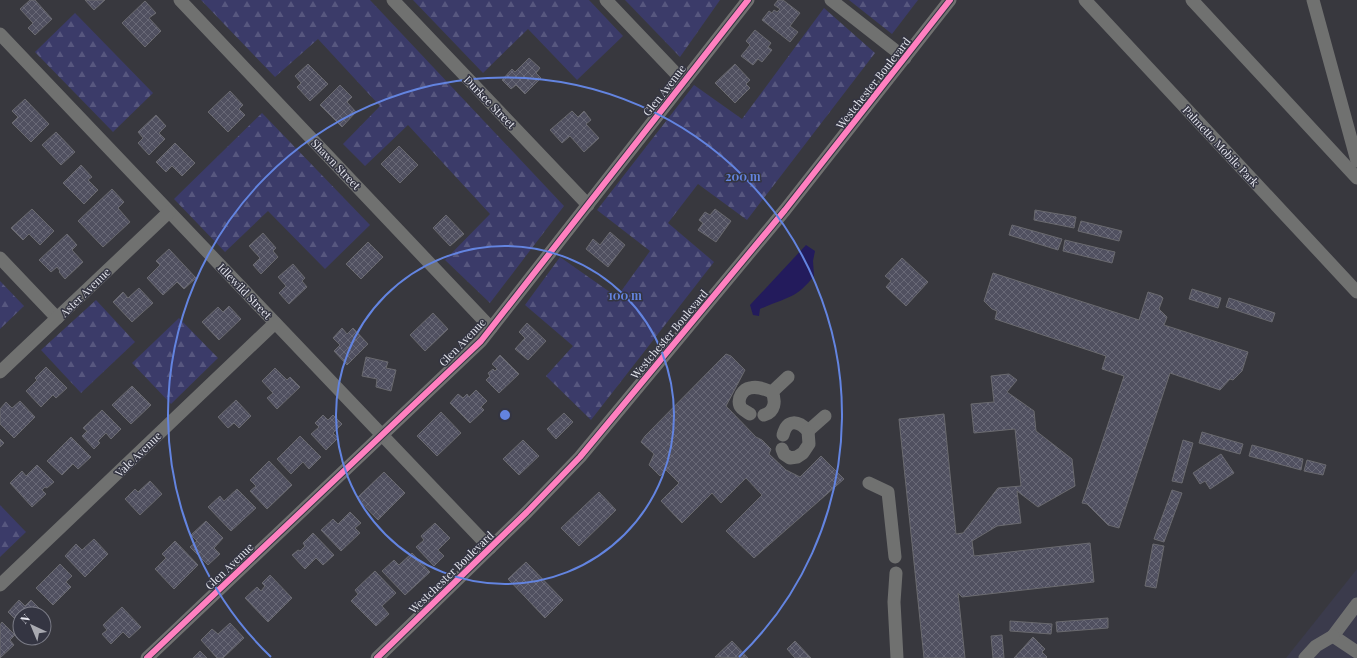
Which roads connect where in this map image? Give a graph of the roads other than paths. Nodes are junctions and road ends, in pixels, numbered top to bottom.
1 (180, 0) edge
2 (393, 0) edge
3 (606, 0) edge
4 (748, 0) edge
5 (832, 0) edge
6 (950, 0) edge
7 (1085, 0) edge
8 (1192, 0) edge
9 (1313, 0) edge
10 (0, 34) edge
11 (905, 58) junction
12 (684, 82) junction
13 (1357, 161) edge
14 (1357, 178) edge
15 (588, 205) junction
16 (169, 212) junction
17 (0, 258) edge
18 (1357, 292) edge
19 (57, 318) junction
20 (275, 323) junction
21 (491, 328) junction
22 (0, 372) edge
23 (788, 377) dead end
24 (772, 392) junction
25 (750, 414) dead end
26 (764, 414) dead end
27 (825, 416) dead end
28 (808, 431) junction
29 (382, 435) junction
30 (783, 435) dead end
31 (782, 449) dead end
32 (869, 483) dead end
33 (490, 548) junction
34 (895, 557) dead end
35 (896, 573) dead end
36 (0, 585) edge
37 (1357, 604) edge
38 (1333, 636) junction
39 (1357, 652) edge
40 (147, 658) edge
41 (377, 658) edge
42 (897, 658) edge
43 (1305, 658) edge

1 - 21 street, Shawn Street
2 - 15 street, Durkee Street
3 - 12 street
4 - 12 street, Glen Avenue
5 - 11 street
6 - 11 street, Westchester Boulevard
7 - 18 street, Palmetto Mobile Park
8 - 14 street
9 - 13 street
10 - 16 street, Idlewild Street
11 - 33 street, Westchester Boulevard
12 - 15 street, Glen Avenue
15 - 21 street, Glen Avenue
16 - 19 street, Aster Avenue
16 - 20 street, Idlewild Street
17 - 19 street
19 - 22 street, Aster Avenue
20 - 29 street, Idlewild Street
20 - 36 street, Vale Avenue
21 - 29 street, Glen Avenue
23 - 24 street
24 - 25 street
24 - 26 street
27 - 28 street
28 - 30 street
28 - 31 street
29 - 33 street, Idlewild Street
29 - 40 street, Glen Avenue
32 - 34 street
33 - 41 street, Westchester Boulevard
35 - 42 street
37 - 38 street
38 - 39 street
38 - 43 street

